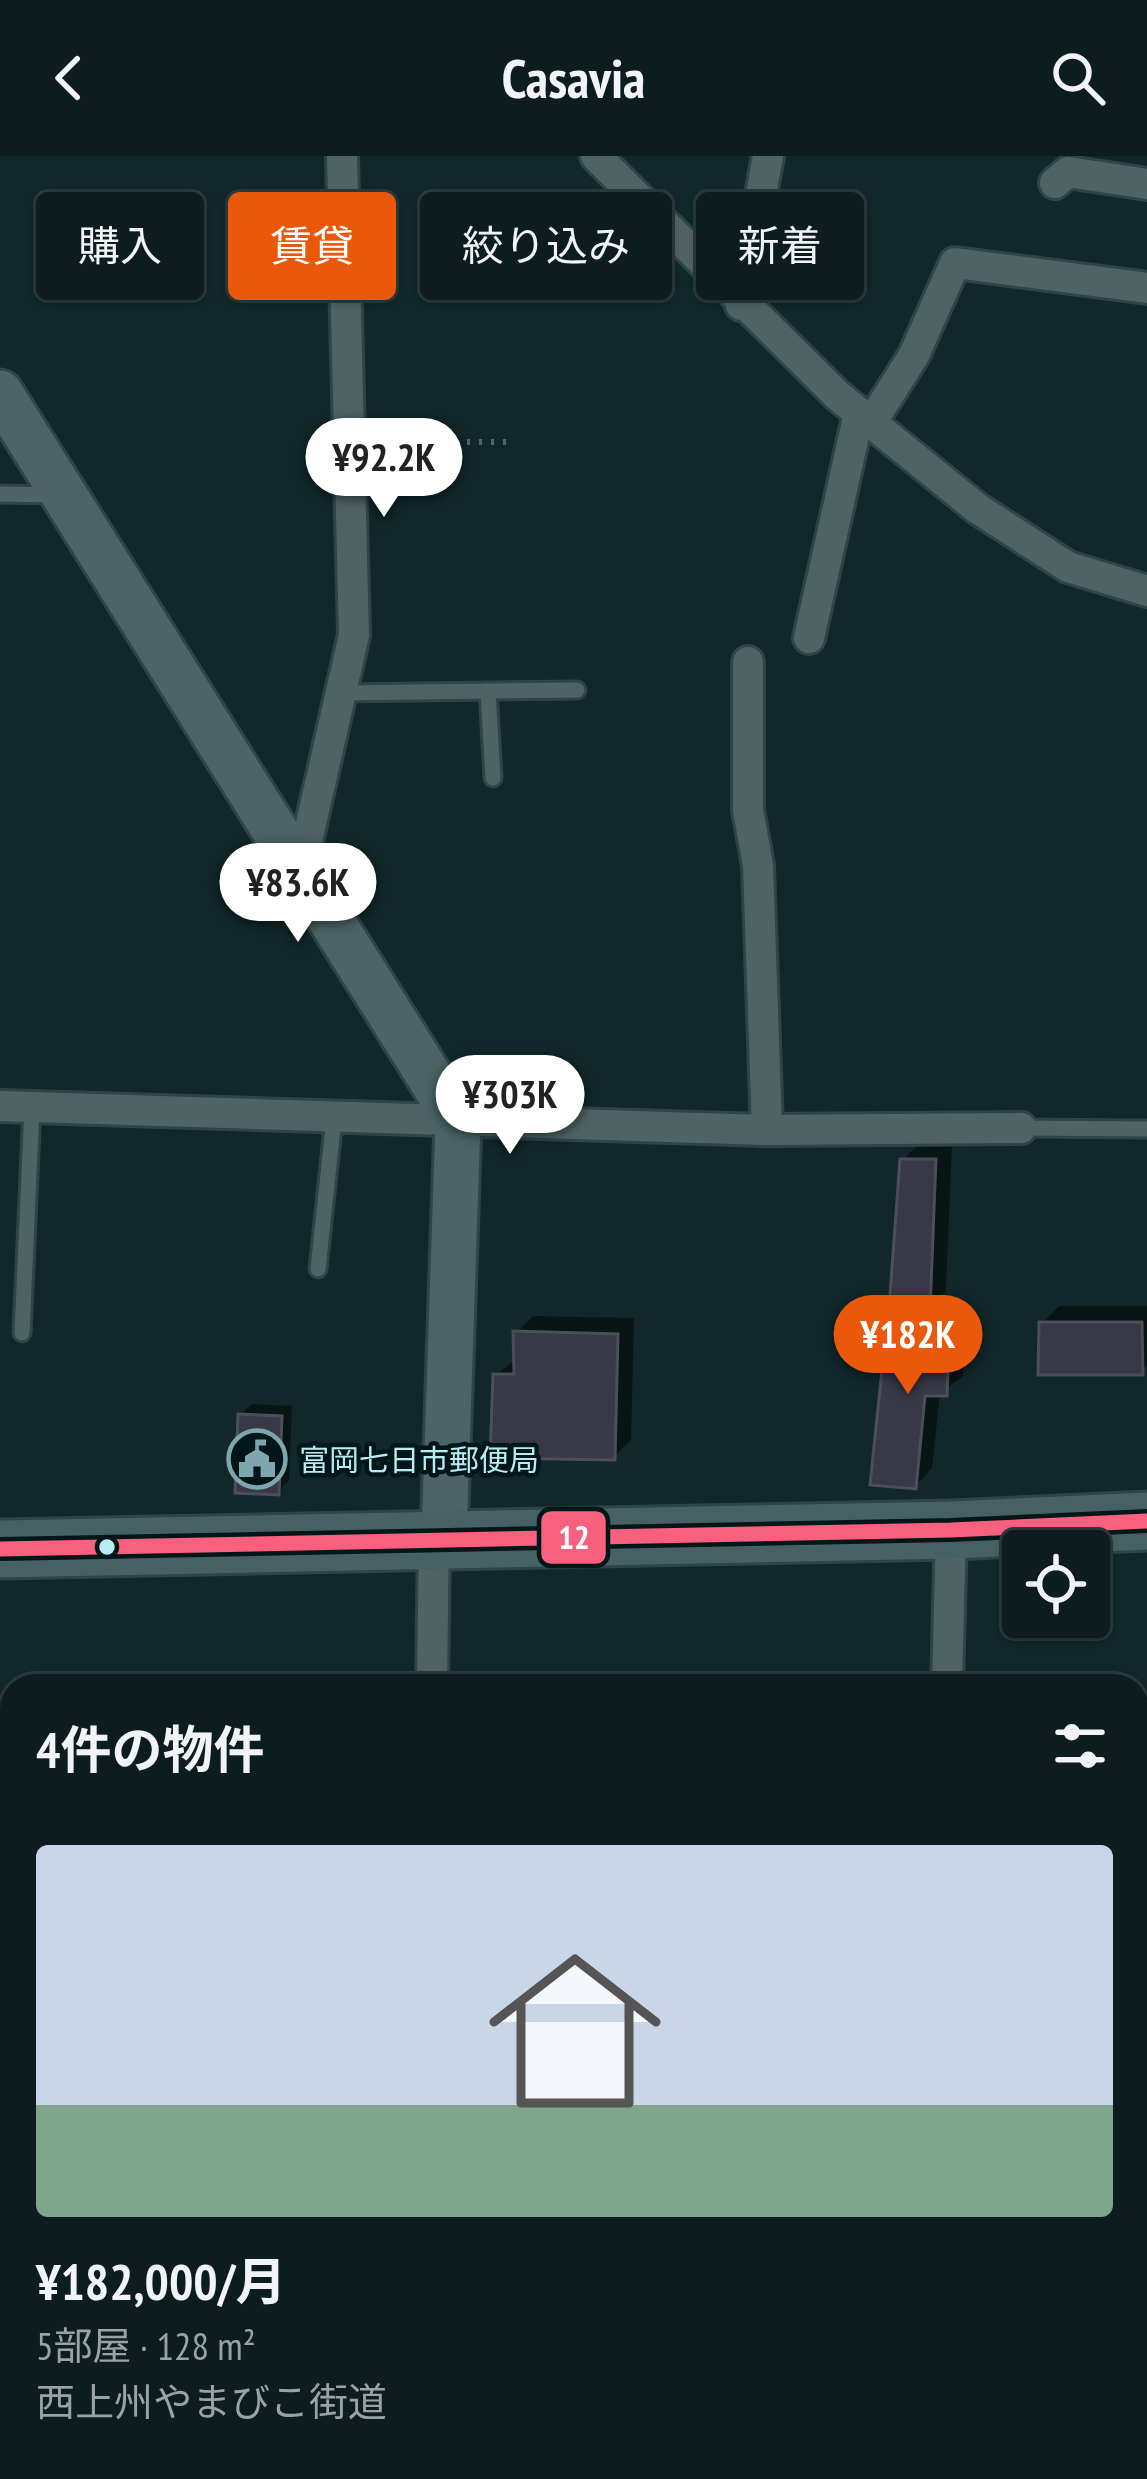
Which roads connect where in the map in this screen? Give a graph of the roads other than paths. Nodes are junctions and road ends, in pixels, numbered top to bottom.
1 (342, 156) edge
2 (596, 156) edge
3 (768, 156) edge
4 (1055, 183) dead end
5 (1147, 184) edge
6 (1147, 288) edge
7 (741, 305) junction
8 (0, 393) edge
9 (865, 418) junction
10 (0, 494) edge
11 (63, 495) junction
12 (1147, 591) edge
13 (809, 638) dead end
14 (748, 662) dead end
15 (577, 690) dead end
16 (488, 691) junction
17 (340, 693) junction
18 (493, 778) dead end
19 (300, 872) junction
20 (0, 1106) edge
21 (32, 1107) junction
22 (334, 1118) junction
23 (458, 1123) junction
24 (1021, 1128) joint
25 (1147, 1129) edge
26 (767, 1130) junction
27 (318, 1269) dead end
28 (22, 1333) dead end
29 (1147, 1521) edge
30 (951, 1530) junction
31 (439, 1537) junction
32 (0, 1549) edge
33 (433, 1674) edge
34 (947, 1674) edge

1 - 17 street
2 - 7 street
3 - 7 street
4 - 5 street
6 - 9 street
7 - 9 street
8 - 11 street
9 - 12 street
9 - 13 street
10 - 11 lane
11 - 19 street
14 - 26 street
15 - 16 lane
16 - 17 lane
16 - 18 lane
17 - 19 street
19 - 23 street
20 - 21 street
21 - 22 street
21 - 28 lane
22 - 23 street
22 - 27 lane
23 - 26 street
23 - 31 street
24 - 25 lane
24 - 26 street
29 - 30 highway
30 - 31 highway
30 - 34 street
31 - 32 highway
31 - 33 street

